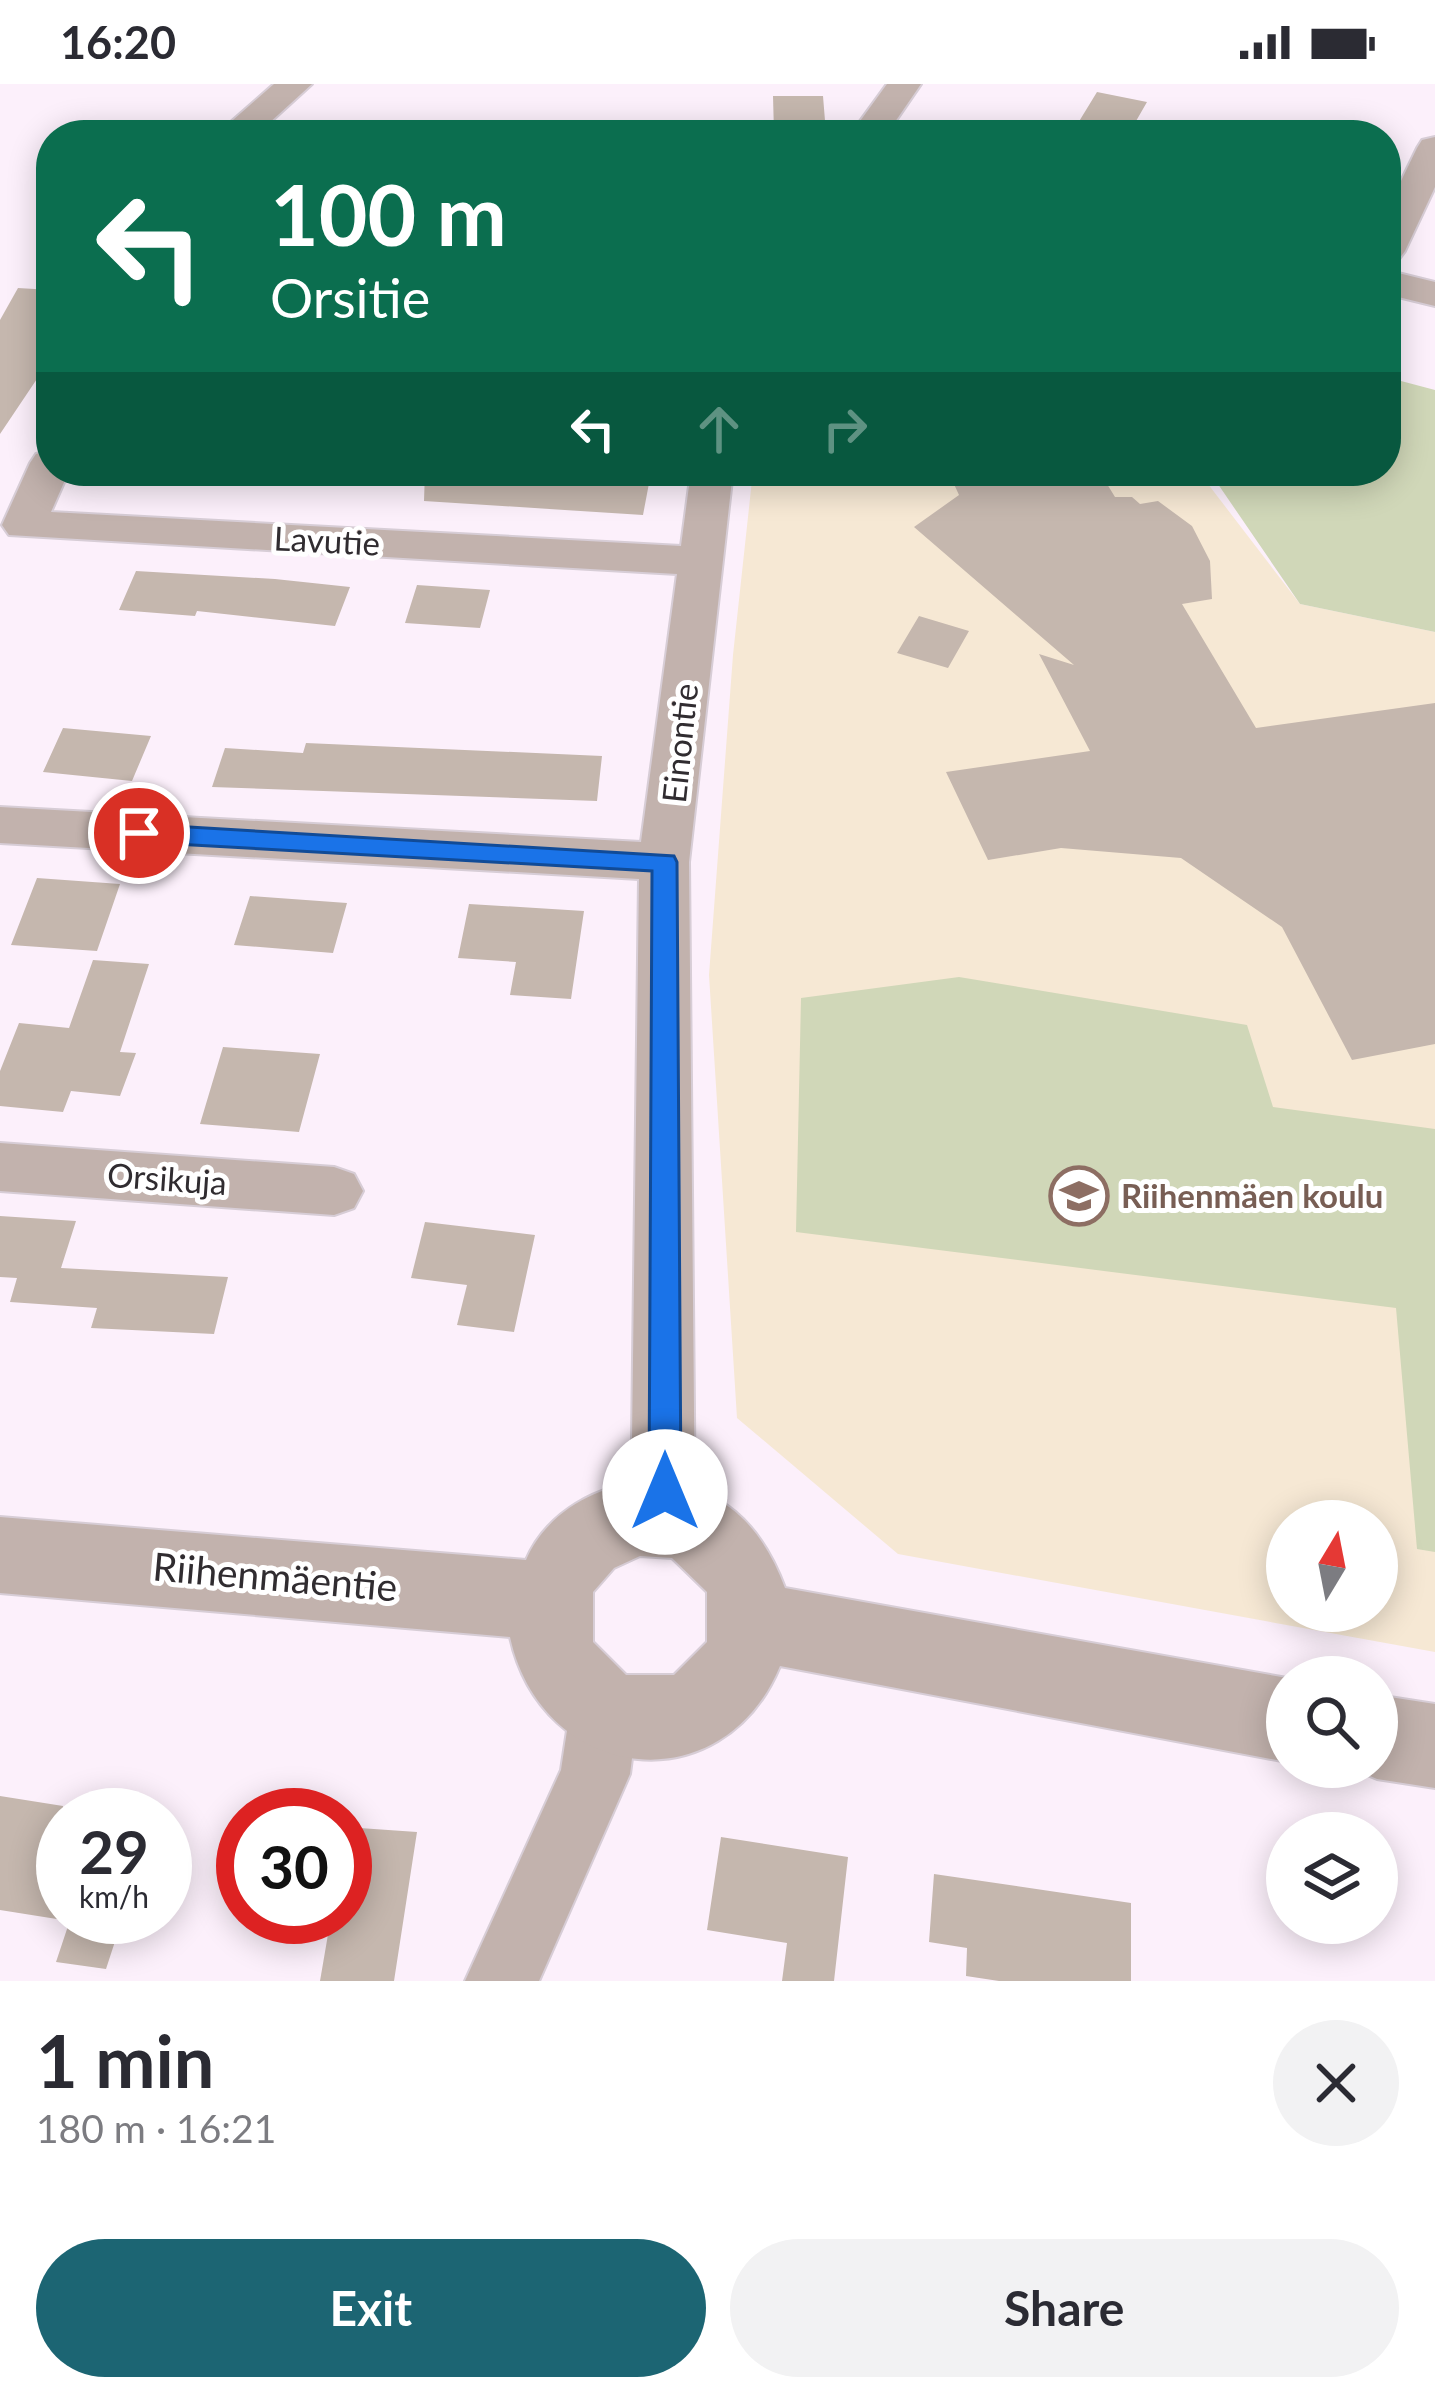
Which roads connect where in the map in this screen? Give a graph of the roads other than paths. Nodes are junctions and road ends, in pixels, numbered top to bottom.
1 (295, 84) edge
2 (904, 84) edge
3 (252, 120) edge
4 (879, 120) edge
5 (1435, 148) edge
6 (1401, 219) edge
7 (1401, 286) edge
8 (1435, 294) edge
9 (41, 486) edge
10 (710, 486) edge
11 (698, 561) junction
12 (0, 825) edge
13 (664, 862) junction
14 (0, 1167) edge
15 (334, 1191) dead end
16 (663, 1520) junction
17 (0, 1555) edge
18 (549, 1600) junction
19 (752, 1621) junction
20 (604, 1711) junction
21 (1266, 1716) edge
22 (1398, 1740) edge
23 (1435, 1746) edge
24 (502, 1981) edge

1 - 3 street
2 - 4 street
5 - 6 street
7 - 8 street
9 - 11 street, Lavutie
10 - 11 street, Einontie
11 - 13 street, Einontie
12 - 13 street
13 - 16 street, Einontie
14 - 15 street, Orsikuja
16 - 18 street
16 - 19 street
17 - 18 street, Riihenmäentie
18 - 20 street
19 - 20 street
19 - 21 street
20 - 24 street
22 - 23 street

